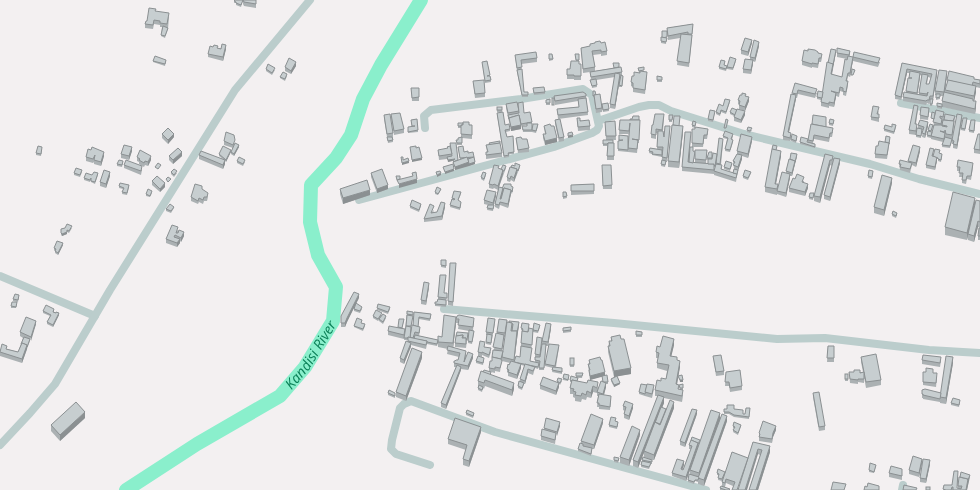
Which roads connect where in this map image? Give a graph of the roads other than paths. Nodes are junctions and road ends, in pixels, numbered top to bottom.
1 (310, 0) edge
2 (901, 103) dead end
3 (980, 118) edge
4 (598, 121) junction
5 (425, 128) dead end
6 (980, 194) edge
7 (360, 200) edge
8 (0, 276) edge
9 (444, 310) dead end
10 (95, 316) junction
11 (980, 353) edge
12 (0, 444) edge
13 (430, 465) dead end
14 (706, 490) edge

1 - 10 street
2 - 3 street
4 - 5 street
4 - 6 street
4 - 7 street
8 - 10 street
9 - 11 street
10 - 12 street
13 - 14 street

